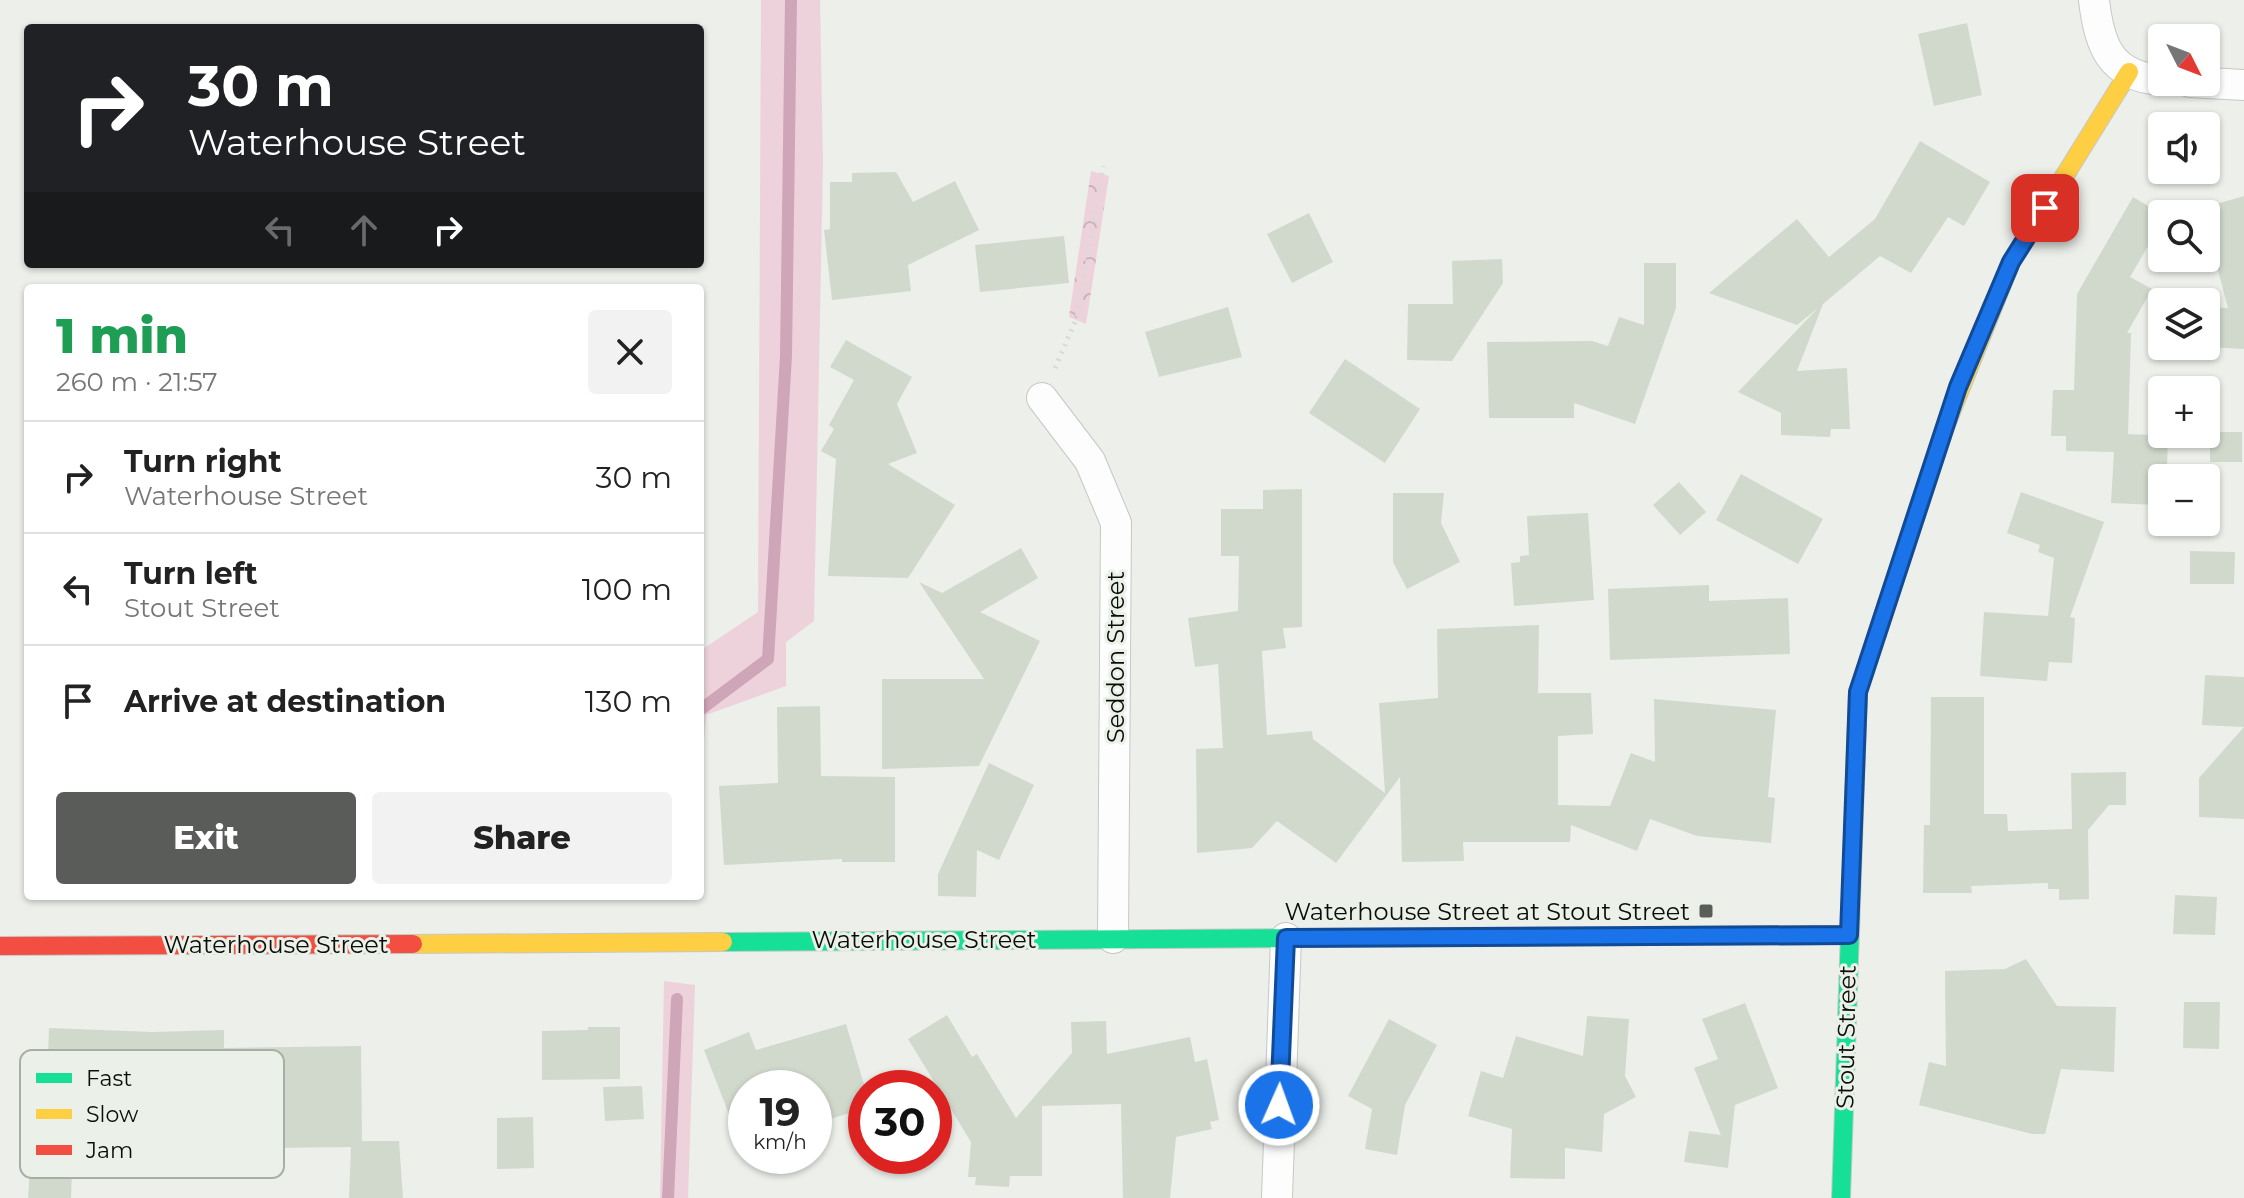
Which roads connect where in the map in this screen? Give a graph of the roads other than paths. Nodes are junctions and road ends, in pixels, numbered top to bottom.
1 (2094, 0) edge
2 (2129, 72) junction
3 (2148, 77) edge
4 (2220, 84) edge
5 (2244, 85) edge
6 (1042, 398) road end
7 (1849, 935) junction
8 (1113, 938) junction
9 (1286, 938) junction
10 (0, 946) edge
11 (1277, 1198) edge
12 (1841, 1198) edge

1 - 2 street
2 - 3 street
2 - 7 street, Stout Street
4 - 5 street
6 - 8 street, Seddon Street
7 - 9 street, Waterhouse Street
7 - 12 street, Stout Street
8 - 9 street, Waterhouse Street
8 - 10 street, Waterhouse Street
9 - 11 street

